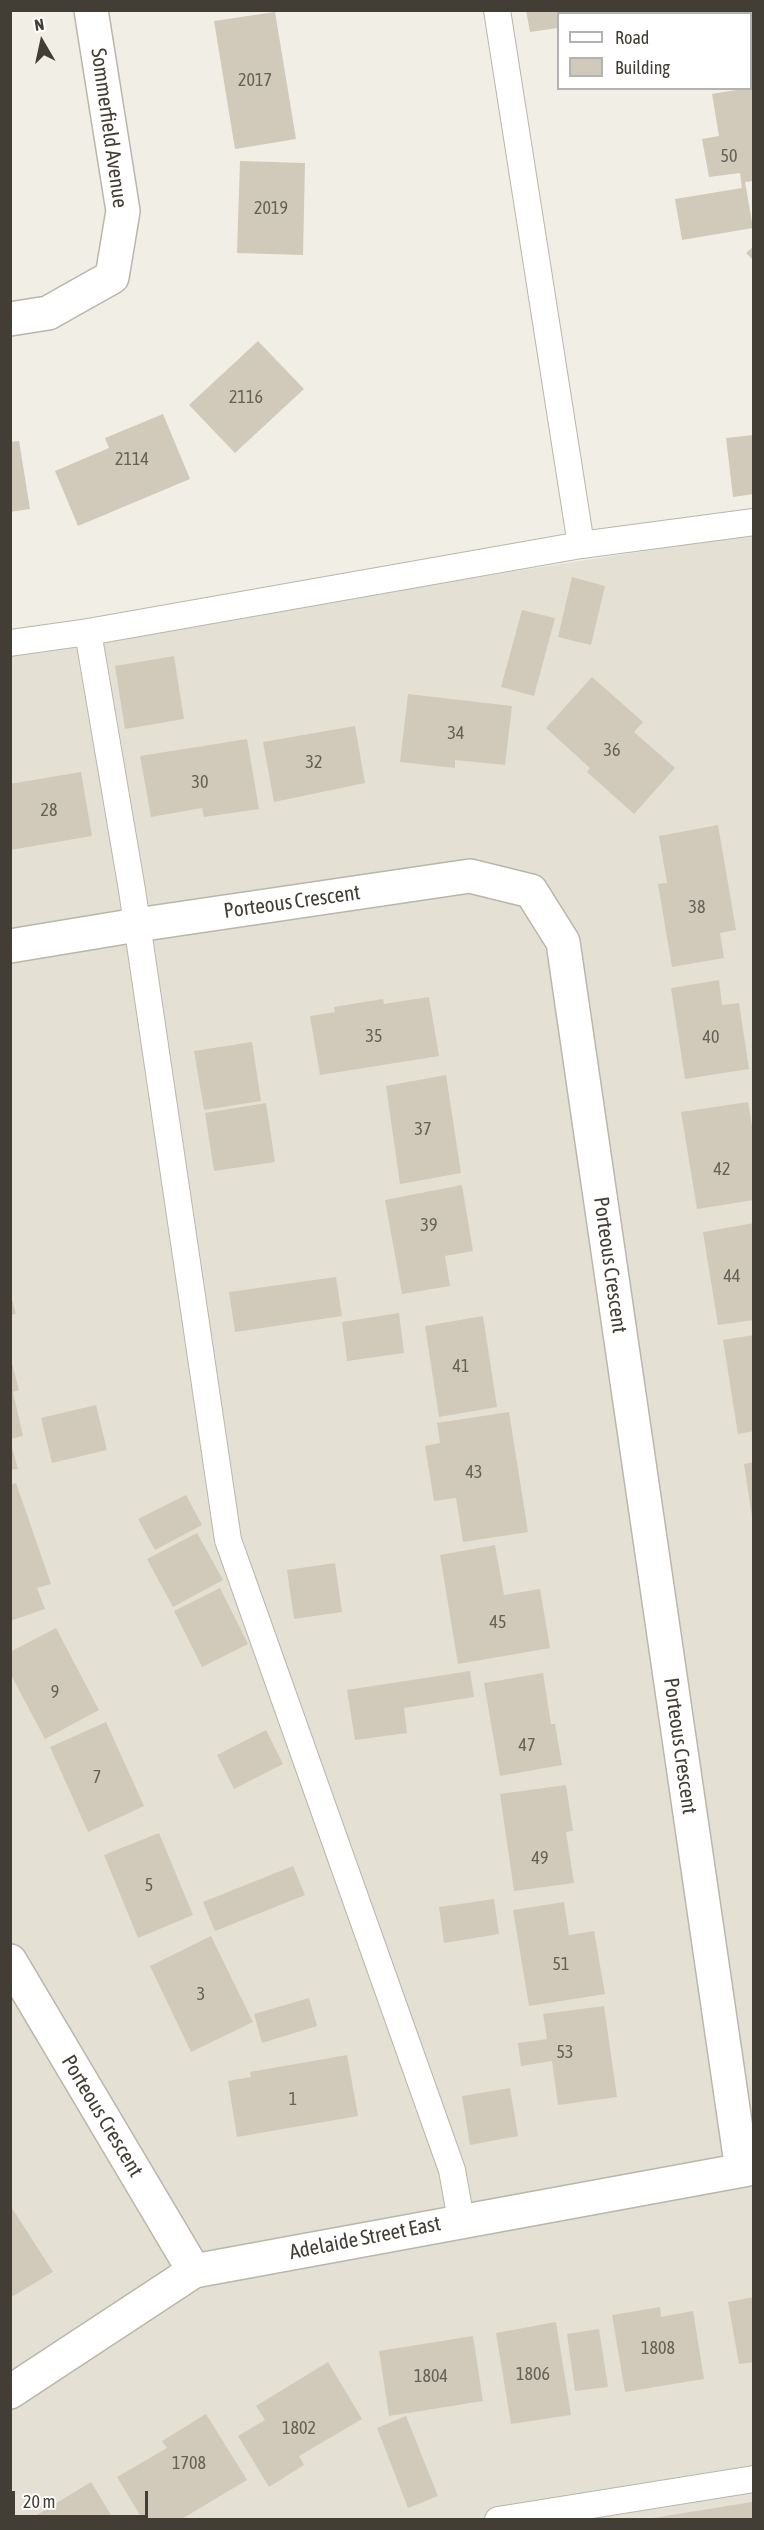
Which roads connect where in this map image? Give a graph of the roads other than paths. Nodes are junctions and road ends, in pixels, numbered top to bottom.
1 (91, 10) edge
2 (497, 10) edge
3 (10, 319) edge
4 (753, 522) edge
5 (581, 545) junction
6 (88, 632) junction
7 (10, 643) edge
8 (137, 924) junction
9 (10, 946) edge
10 (10, 1962) edge
11 (748, 2169) edge
12 (461, 2220) junction
13 (194, 2271) junction
14 (10, 2392) edge
15 (753, 2479) edge
16 (498, 2520) edge

1 - 3 street, Sommerfield Avenue
2 - 5 lane
4 - 5 lane
5 - 6 lane
6 - 7 lane
6 - 8 lane
8 - 9 street, Porteous Crescent
8 - 11 street, Porteous Crescent
8 - 12 lane
10 - 13 street, Porteous Crescent
11 - 12 street, Adelaide Street East
12 - 13 street, Adelaide Street East
13 - 14 street, Adelaide Street East
15 - 16 lane

